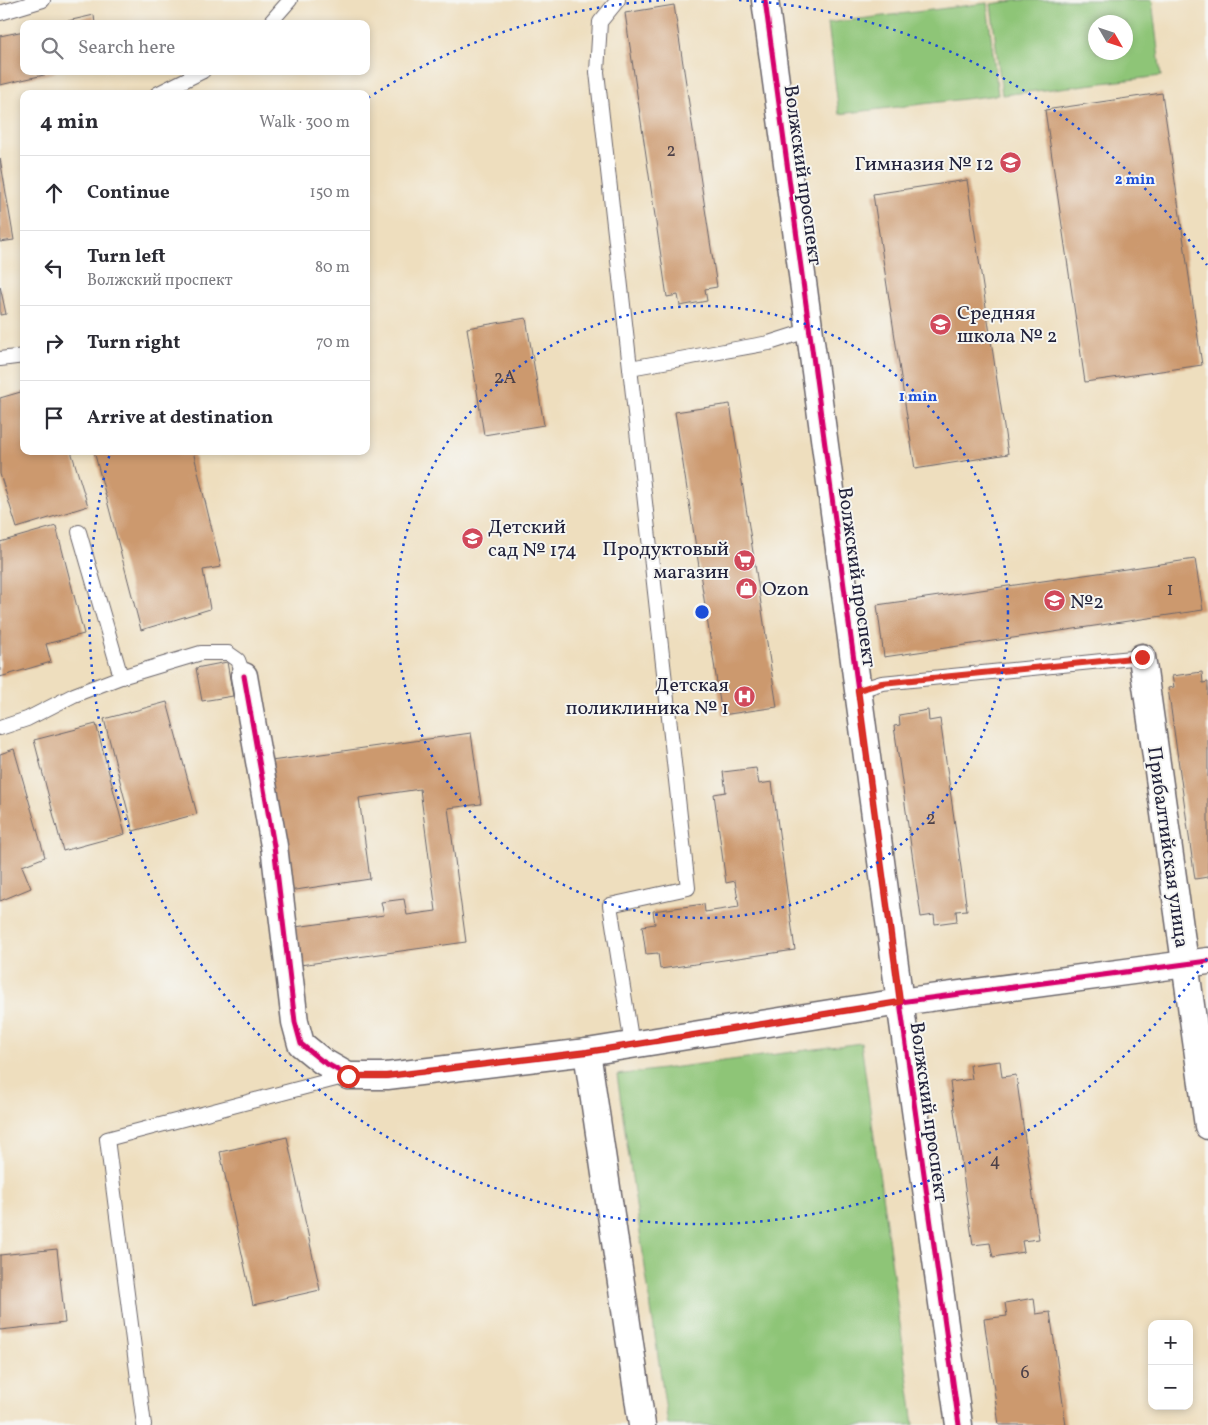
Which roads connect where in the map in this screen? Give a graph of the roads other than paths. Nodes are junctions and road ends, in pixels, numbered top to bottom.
1 (43, 0) edge
2 (290, 0) edge
3 (618, 0) edge
4 (765, 0) edge
5 (0, 14) edge
6 (273, 20) edge
7 (195, 75) edge
8 (165, 90) edge
9 (810, 330) junction
10 (20, 357) edge
11 (0, 360) edge
12 (630, 368) junction
13 (79, 532) dead end
14 (1142, 657) joint
15 (244, 676) joint
16 (121, 677) junction
17 (858, 690) junction
18 (0, 728) edge
19 (1197, 963) edge
20 (900, 1002) junction
21 (632, 1045) junction
22 (587, 1052) junction
23 (348, 1076) junction
24 (1208, 1126) edge
25 (144, 1425) edge
26 (642, 1425) edge
27 (959, 1425) edge

1 - 5 lane
2 - 6 lane
3 - 12 lane
4 - 9 street, Волжский проспект
7 - 8 lane
9 - 12 lane
9 - 17 street, Волжский проспект
10 - 11 lane
12 - 21 lane
13 - 16 lane
14 - 17 lane
14 - 19 street, Прибалтийская улица
15 - 16 lane
15 - 23 street
16 - 18 lane
17 - 20 street, Волжский проспект
19 - 20 street
19 - 24 street, Прибалтийская улица
20 - 21 street
20 - 27 street, Волжский проспект
21 - 22 street
22 - 23 street
22 - 26 street
23 - 25 lane

